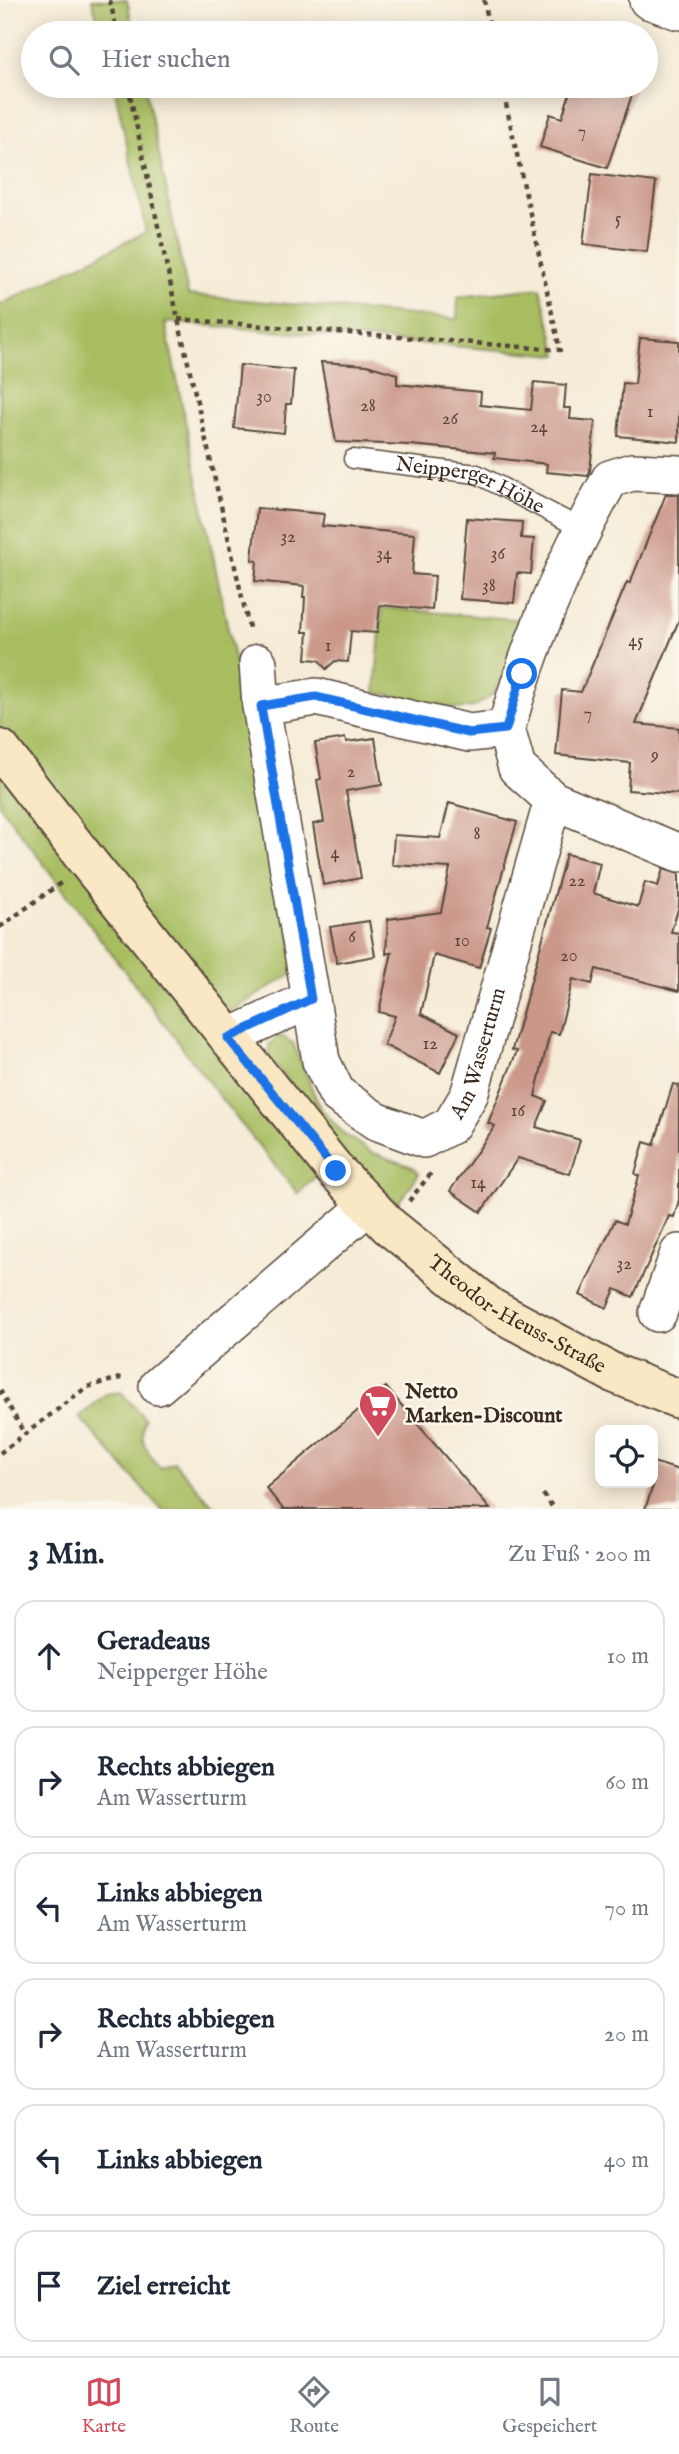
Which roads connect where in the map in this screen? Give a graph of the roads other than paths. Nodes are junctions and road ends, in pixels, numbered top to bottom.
1 (648, 0) edge
2 (679, 11) edge
3 (353, 459) dead end
4 (679, 474) edge
5 (582, 529) junction
6 (258, 663) road end
7 (261, 706) junction
8 (506, 729) junction
9 (0, 749) edge
10 (553, 800) junction
11 (679, 853) edge
12 (311, 999) junction
13 (228, 1038) junction
14 (369, 1205) junction
15 (679, 1253) edge
16 (658, 1313) dead end
17 (158, 1385) road end
18 (679, 1399) edge

1 - 2 street
3 - 5 lane, Neipperger Höhe
4 - 5 street
5 - 8 street
6 - 7 street, Am Wasserturm
7 - 8 street
7 - 12 street, Am Wasserturm
8 - 10 street
9 - 13 main road, Theodor-Heuss-Straße
10 - 11 street
10 - 12 street, Am Wasserturm
12 - 13 street
13 - 14 main road, Theodor-Heuss-Straße
14 - 17 street
14 - 18 main road, Theodor-Heuss-Straße
15 - 16 street

